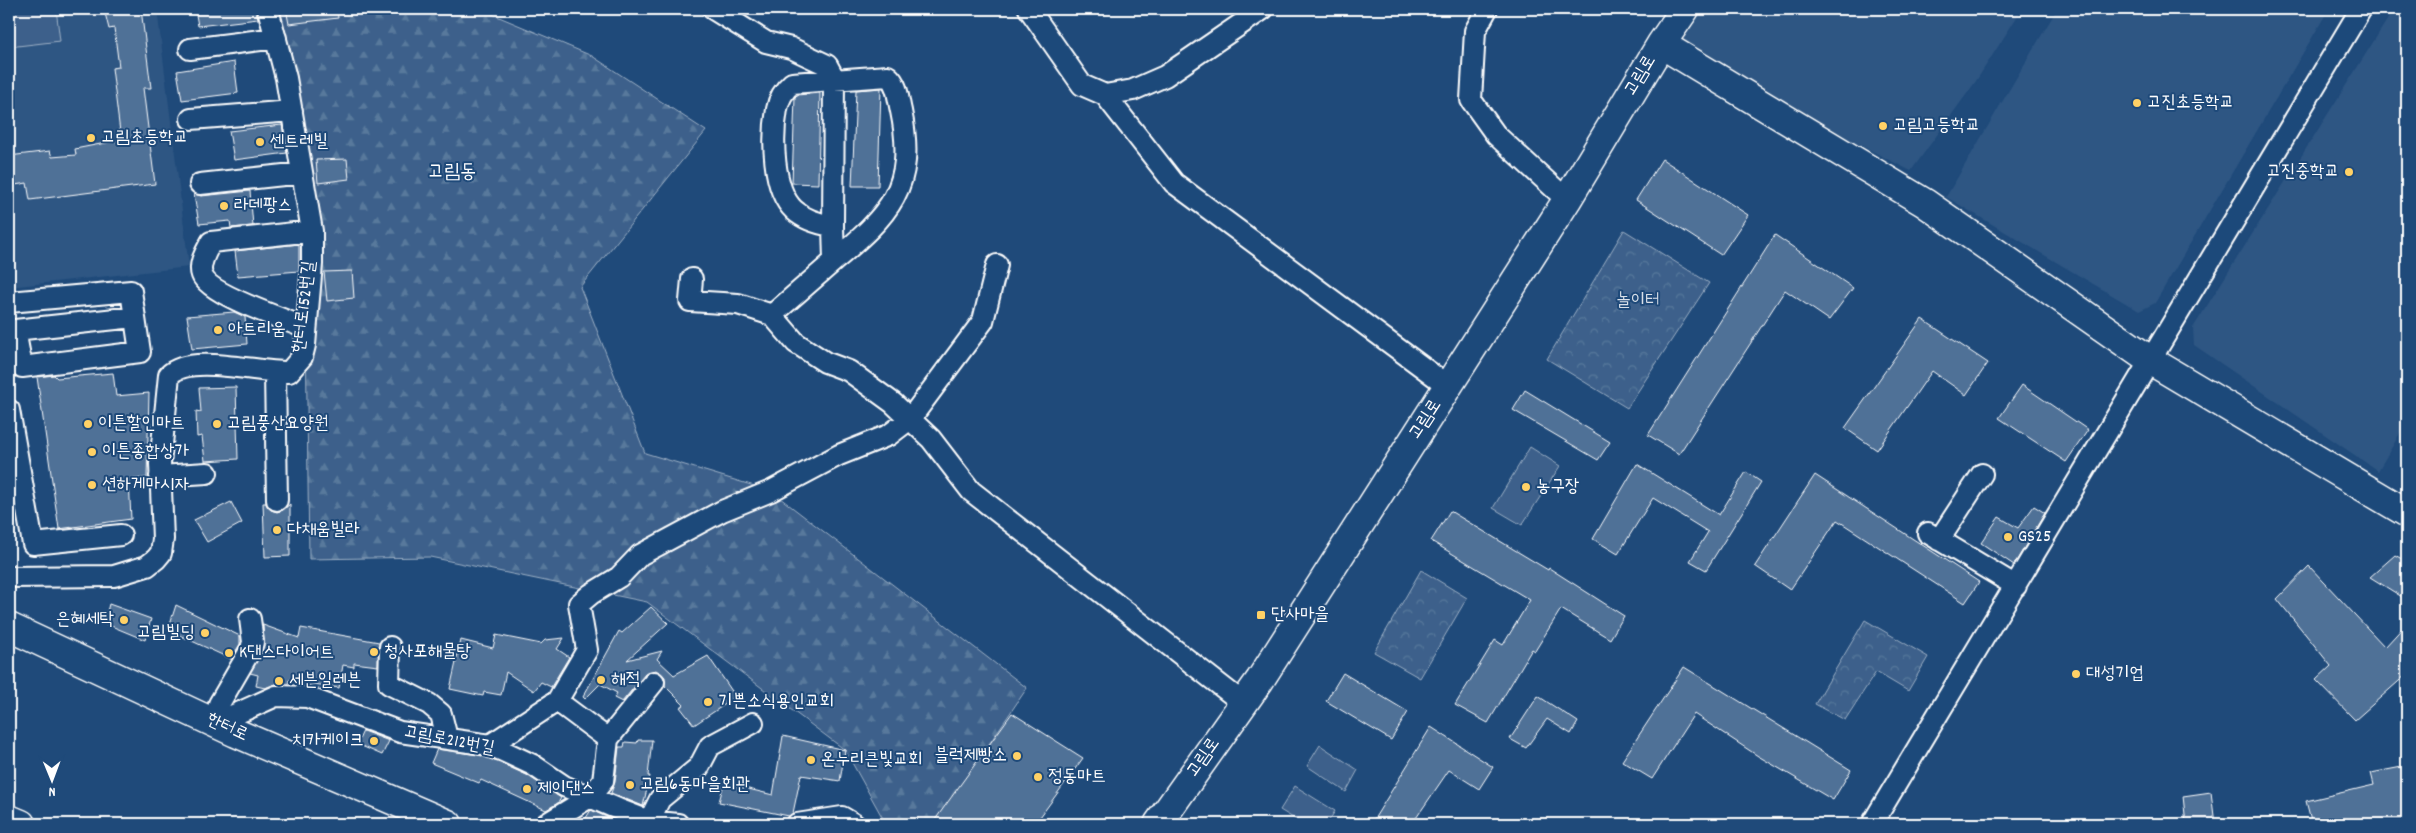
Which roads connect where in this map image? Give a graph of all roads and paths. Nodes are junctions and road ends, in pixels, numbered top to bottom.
1 (268, 9) edge
2 (713, 9) edge
3 (1029, 9) edge
4 (1263, 9) edge
5 (1487, 9) edge
6 (1685, 9) edge
7 (2361, 9) edge
8 (276, 38) junction
9 (1660, 44) junction
10 (190, 48) dead end
11 (834, 78) junction
12 (1105, 95) junction
13 (292, 110) junction
14 (191, 119) dead end
15 (302, 173) junction
16 (200, 184) dead end
17 (1567, 200) junction
18 (834, 226) junction
19 (312, 231) junction
20 (834, 261) junction
21 (997, 265) dead end
22 (692, 278) dead end
23 (9, 302) edge
24 (772, 315) junction
25 (134, 316) junction
26 (306, 328) junction
27 (12, 330) edge
28 (2151, 361) junction
29 (276, 372) junction
30 (1448, 386) junction
31 (9, 410) edge
32 (910, 419) junction
33 (11, 441) edge
34 (207, 473) dead end
35 (1982, 474) dead end
36 (160, 476) junction
37 (277, 500) dead end
38 (2407, 513) edge
39 (121, 535) dead end
40 (18, 576) edge
41 (2016, 586) junction
42 (250, 619) dead end
43 (9, 628) edge
44 (390, 647) dead end
45 (654, 682) dead end
46 (557, 701) junction
47 (1244, 703) junction
48 (753, 723) dead end
49 (216, 724) junction
50 (447, 738) junction
51 (608, 739) junction
52 (490, 745) junction
53 (590, 797) junction
54 (9, 819) edge
55 (649, 821) junction
56 (20, 824) edge
57 (448, 824) edge
58 (546, 824) edge
59 (678, 824) edge
60 (797, 824) edge
61 (854, 824) edge
62 (1158, 824) edge
63 (1872, 824) edge

1 - 8 street, 한터로152번길
2 - 11 street
3 - 12 street
4 - 12 street
5 - 17 street
6 - 9 main road, 고림로
7 - 28 street
8 - 10 street
8 - 13 street, 한터로152번길
9 - 17 main road, 고림로
9 - 28 main road
11 - 18 street
11 - 18 street
11 - 20 street
12 - 30 street
13 - 14 street
13 - 15 street, 한터로152번길
15 - 16 street
15 - 19 street, 한터로152번길
17 - 30 main road, 고림로
18 - 20 street
19 - 26 street, 한터로152번길
19 - 26 street
20 - 24 street
21 - 32 street
22 - 24 street
23 - 25 street
24 - 32 street
25 - 27 street
25 - 27 street
26 - 29 street, 한터로152번길
28 - 38 main road
28 - 41 street
29 - 36 street, 한터로152번길
29 - 37 street
30 - 47 main road, 고림로
31 - 33 street
32 - 46 street
32 - 47 street
33 - 39 street
34 - 36 street
35 - 41 street
36 - 40 street, 한터로152번길
41 - 63 street
42 - 49 street
43 - 49 main road, 한터로
44 - 50 street
45 - 51 street
46 - 51 street
46 - 52 street
47 - 62 main road, 고림로
48 - 55 street
49 - 50 street, 고림로212번길
49 - 57 main road, 한터로
50 - 52 street, 고림로212번길
51 - 53 street
52 - 53 street, 고림로212번길
53 - 55 street, 고림로212번길
53 - 58 street
54 - 56 main road
55 - 59 street, 고림로212번길
60 - 61 street

